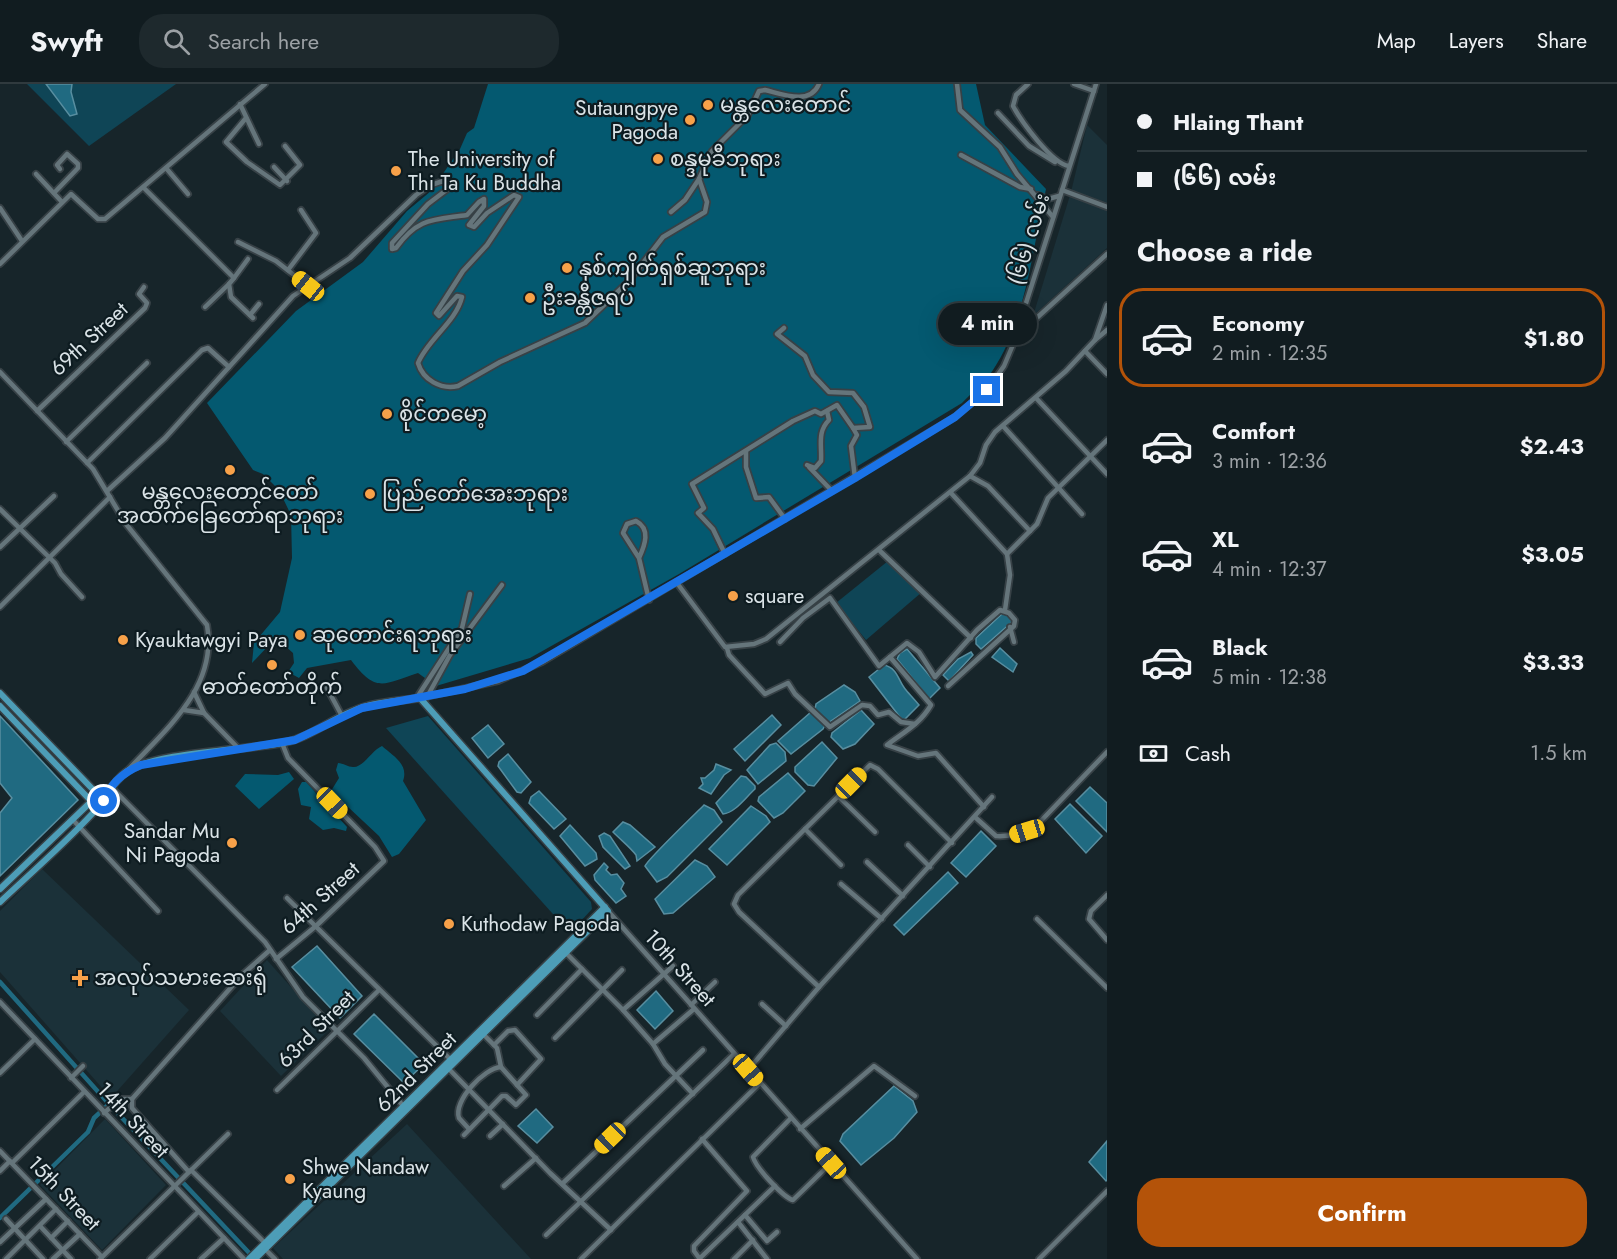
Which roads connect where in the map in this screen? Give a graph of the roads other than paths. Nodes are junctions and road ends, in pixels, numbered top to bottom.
1 (265, 84) edge
2 (819, 84) edge
3 (951, 84) edge
4 (957, 84) edge
5 (1028, 84) edge
6 (1074, 84) edge
7 (1096, 84) edge
8 (1094, 91) junction
9 (957, 93) junction
10 (240, 104) junction
11 (998, 113) dead end
12 (246, 118) junction
13 (259, 144) dead end
14 (285, 146) dead end
15 (961, 155) dead end
16 (1057, 162) junction
17 (1069, 166) junction
18 (274, 167) dead end
19 (166, 168) junction
20 (60, 169) dead end
21 (36, 174) dead end
22 (699, 179) junction
23 (287, 181) junction
24 (144, 188) junction
25 (1031, 189) junction
26 (1062, 190) junction
27 (54, 193) junction
28 (188, 194) dead end
29 (1036, 194) junction
30 (1059, 196) junction
31 (62, 202) junction
32 (1107, 207) edge
33 (0, 208) edge
34 (301, 210) dead end
35 (671, 212) dead end
36 (1053, 217) junction
37 (22, 241) junction
38 (238, 242) dead end
39 (1107, 254) edge
40 (248, 259) dead end
41 (0, 264) edge
42 (288, 270) junction
43 (234, 278) junction
44 (229, 284) junction
45 (308, 286) junction
46 (144, 287) dead end
47 (259, 304) dead end
48 (1107, 305) edge
49 (205, 307) dead end
50 (784, 328) dead end
51 (1107, 330) edge
52 (1016, 336) junction
53 (1095, 340) junction
54 (1085, 351) junction
55 (147, 363) dead end
56 (229, 367) junction
57 (0, 372) edge
58 (1107, 374) edge
59 (1036, 398) junction
60 (37, 411) junction
61 (827, 411) junction
62 (1003, 426) junction
63 (853, 429) junction
64 (1107, 440) edge
65 (66, 442) junction
66 (746, 451) junction
67 (1090, 456) junction
68 (87, 463) junction
69 (1107, 474) edge
70 (970, 476) junction
71 (855, 478) junction
72 (1058, 488) junction
73 (107, 491) junction
74 (832, 491) junction
75 (951, 493) junction
76 (54, 496) dead end
77 (110, 497) junction
78 (0, 509) edge
79 (1082, 514) dead end
80 (785, 519) junction
81 (20, 529) junction
82 (1030, 531) junction
83 (0, 547) edge
84 (880, 550) junction
85 (725, 554) junction
86 (1007, 554) junction
87 (50, 558) junction
88 (639, 558) junction
89 (677, 583) junction
90 (502, 585) dead end
91 (470, 594) dead end
92 (82, 597) dead end
93 (649, 600) junction
94 (0, 607) edge
95 (1005, 610) junction
96 (1010, 627) junction
97 (971, 638) junction
98 (780, 642) dead end
99 (1014, 642) dead end
100 (728, 648) junction
101 (890, 657) junction
102 (948, 686) dead end
103 (327, 688) dead end
104 (194, 692) junction
105 (0, 693) edge
106 (421, 698) junction
107 (0, 706) edge
108 (184, 710) junction
109 (204, 713) junction
110 (342, 716) junction
111 (915, 724) junction
112 (282, 743) junction
113 (239, 749) junction
114 (1107, 752) edge
115 (126, 772) junction
116 (109, 789) junction
117 (97, 795) junction
118 (838, 796) junction
119 (992, 797) dead end
120 (91, 801) junction
121 (104, 801) junction
122 (984, 807) junction
123 (98, 808) junction
124 (976, 818) junction
125 (73, 820) junction
126 (80, 827) junction
127 (805, 829) junction
128 (875, 832) dead end
129 (952, 843) junction
130 (908, 845) dead end
131 (867, 862) dead end
132 (841, 865) dead end
133 (930, 867) junction
134 (840, 884) dead end
135 (0, 889) edge
136 (1107, 895) edge
137 (903, 896) junction
138 (287, 898) dead end
139 (0, 902) edge
140 (607, 909) junction
141 (158, 910) dead end
142 (882, 919) junction
143 (1037, 919) dead end
144 (316, 926) junction
145 (578, 937) junction
146 (1107, 940) edge
147 (270, 950) junction
148 (566, 953) junction
149 (276, 959) junction
150 (674, 966) dead end
151 (582, 969) junction
152 (622, 970) dead end
153 (663, 974) junction
154 (715, 982) dead end
155 (819, 987) junction
156 (1107, 988) edge
157 (602, 989) junction
158 (378, 991) junction
159 (517, 997) junction
160 (0, 1002) edge
161 (762, 1004) dead end
162 (693, 1007) junction
163 (623, 1010) junction
164 (537, 1016) dead end
165 (786, 1026) junction
166 (336, 1033) junction
167 (482, 1033) junction
168 (555, 1038) dead end
169 (35, 1039) junction
170 (653, 1044) junction
171 (494, 1045) junction
172 (703, 1050) dead end
173 (734, 1054) junction
174 (449, 1065) junction
175 (82, 1067) dead end
176 (501, 1067) junction
177 (748, 1070) junction
178 (0, 1073) edge
179 (675, 1075) junction
180 (73, 1076) junction
181 (760, 1083) junction
182 (518, 1085) junction
183 (277, 1090) dead end
184 (470, 1090) junction
185 (84, 1092) junction
186 (693, 1094) junction
187 (915, 1096) dead end
188 (132, 1099) junction
189 (406, 1108) junction
190 (489, 1109) junction
191 (103, 1110) junction
192 (791, 1118) junction
193 (503, 1124) junction
194 (800, 1128) junction
195 (469, 1129) junction
196 (228, 1134) dead end
197 (464, 1135) dead end
198 (490, 1136) dead end
199 (702, 1139) junction
200 (0, 1151) edge
201 (536, 1158) junction
202 (11, 1162) junction
203 (831, 1163) junction
204 (0, 1171) edge
205 (188, 1173) junction
206 (562, 1184) junction
207 (174, 1185) junction
208 (504, 1186) dead end
209 (775, 1186) junction
210 (1107, 1191) edge
211 (46, 1198) junction
212 (581, 1202) junction
213 (57, 1209) junction
214 (198, 1212) junction
215 (745, 1215) junction
216 (6, 1219) dead end
217 (68, 1221) junction
218 (738, 1222) junction
219 (40, 1226) junction
220 (14, 1228) junction
221 (611, 1230) junction
222 (777, 1232) dead end
223 (80, 1234) junction
224 (546, 1235) dead end
225 (51, 1238) junction
226 (224, 1238) junction
227 (26, 1240) junction
228 (753, 1240) junction
229 (0, 1242) edge
230 (263, 1248) junction
231 (63, 1250) junction
232 (10, 1258) edge
233 (102, 1258) edge
234 (42, 1259) edge
235 (53, 1259) edge
236 (71, 1259) edge
237 (150, 1259) edge
238 (201, 1259) edge
239 (247, 1259) edge
240 (255, 1259) edge
241 (275, 1259) edge
242 (581, 1259) edge
243 (700, 1259) edge
244 (734, 1259) edge
245 (767, 1259) edge
246 (917, 1259) edge
247 (1039, 1259) edge

1 - 10 street
2 - 22 street
3 - 9 street
4 - 9 street
5 - 16 street
6 - 8 street
7 - 8 street, (၆၆) လမ်း
8 - 17 street, (၆၆) လမ်း
9 - 25 street
10 - 12 street
10 - 19 street
11 - 16 street
12 - 13 street
12 - 23 street
14 - 23 street
15 - 25 street
16 - 17 street
17 - 26 street, (၆၆) လမ်း
18 - 23 street
19 - 24 street
19 - 28 street
20 - 27 street
21 - 27 street
22 - 35 street
22 - 45 street
24 - 31 street
24 - 43 street
25 - 29 street
26 - 30 street, (၆၆) လမ်း
26 - 32 street
27 - 31 street
29 - 30 street
29 - 36 street
30 - 36 street, (၆၆) လမ်း
31 - 37 street
33 - 37 street
34 - 42 street
36 - 52 street, (၆၆) လမ်း
37 - 41 street
38 - 42 street
39 - 52 street
40 - 43 street
42 - 45 street
43 - 44 street
44 - 47 street
44 - 49 street
45 - 56 street
46 - 60 street, 69th Street
48 - 53 street
50 - 63 street
51 - 53 street
52 - 71 street, (၆၆) လမ်း
53 - 54 street
54 - 58 street
54 - 59 street
55 - 65 street
56 - 68 street
56 - 73 street
57 - 60 street
59 - 62 street
59 - 67 street
60 - 65 street
61 - 63 street
61 - 66 street
61 - 74 street
62 - 70 street
62 - 72 street
63 - 71 street
64 - 67 street
65 - 68 street
66 - 80 street
66 - 85 street
67 - 69 street
67 - 72 street
68 - 73 street
70 - 75 street
70 - 82 street
71 - 74 street, (၆၆) လမ်း
72 - 79 street
72 - 82 street
73 - 77 street
74 - 80 street, (၆၆) လမ်း
75 - 84 street
75 - 86 street
76 - 81 street
77 - 87 street
77 - 104 street
78 - 81 street
80 - 85 street, (၆၆) လမ်း
81 - 83 street
81 - 87 street
82 - 86 street
84 - 97 street
84 - 100 street
85 - 89 street, (၆၆) လမ်း
86 - 95 street
87 - 92 street
87 - 94 street
88 - 88 street
88 - 93 street
89 - 93 street, (၆၆) လမ်း
89 - 100 street
90 - 106 street
91 - 106 street
93 - 106 street, (၆၆) လမ်း
95 - 96 street
95 - 97 street
96 - 99 street
96 - 102 street
97 - 101 street
98 - 101 street
100 - 111 street
101 - 111 street
103 - 110 street
104 - 108 street
104 - 109 street
105 - 117 main road
106 - 110 main road, (၆၆) လမ်း
106 - 140 main road, 10th Street
107 - 120 main road
108 - 109 street
108 - 115 street
109 - 113 street
110 - 112 main road, (၆၆) လမ်း
111 - 122 street
112 - 113 main road, (၆၆) လမ်း
112 - 144 street, 64th Street
113 - 115 main road, (၆၆) လမ်း
114 - 124 street
115 - 116 main road, (၆၆) လမ်း
116 - 117 main road, (၆၆) လမ်း
116 - 121 main road, (၆၆) လမ်း
116 - 147 street
117 - 120 main road, (၆၆) လမ်း
117 - 121 main road
118 - 127 street
118 - 128 street
118 - 129 street
119 - 122 street
120 - 123 main road
120 - 125 main road, (၆၆) လမ်း
121 - 123 main road, (၆၆) လမ်း
122 - 124 street
123 - 126 main road, (၆၆) လမ်း
124 - 129 street
125 - 126 street
125 - 135 main road, (၆၆) လမ်း
126 - 139 main road, (၆၆) လမ်း
126 - 141 street
127 - 132 street
127 - 155 street
129 - 133 street
130 - 133 street
131 - 137 street
133 - 137 street
134 - 142 street
136 - 146 street
137 - 142 street
138 - 144 street
140 - 145 main road, 62nd Street
140 - 153 street, 10th Street
142 - 155 street
143 - 156 street
144 - 149 street, 64th Street
144 - 158 street
145 - 148 main road, 62nd Street
145 - 159 main road, 62nd Street
147 - 149 street
147 - 188 street, 64th Street
148 - 151 street
148 - 159 main road, 62nd Street
149 - 166 street
150 - 153 street
151 - 157 street
151 - 164 street
152 - 157 street
153 - 162 street, 10th Street
153 - 163 street
154 - 162 street
155 - 165 street
157 - 163 street
157 - 168 street
158 - 166 street, 63rd Street
158 - 174 street
159 - 167 main road, 62nd Street
160 - 169 street, 14th Street
161 - 165 street
162 - 170 street
162 - 173 street, 10th Street
163 - 170 street
165 - 177 street
166 - 183 street, 63rd Street
166 - 189 street
167 - 171 street
167 - 174 main road, 62nd Street
169 - 178 street
169 - 180 street, 14th Street
170 - 179 street
171 - 176 street
171 - 182 street
172 - 179 street
173 - 177 street, 10th Street
173 - 186 street
174 - 184 street
174 - 189 main road, 62nd Street
175 - 180 street
176 - 182 street
176 - 184 street
177 - 181 street, 10th Street
179 - 186 street
179 - 206 street
180 - 185 street, 14th Street
181 - 192 street, 10th Street
181 - 199 street
182 - 190 street
184 - 190 street
184 - 195 street
185 - 191 street, 14th Street
185 - 202 street
186 - 212 street
187 - 194 street
188 - 191 street
188 - 205 street
189 - 230 main road, 62nd Street
190 - 193 street
190 - 195 street
191 - 207 street, 14th Street
192 - 194 street, 10th Street
192 - 209 street
193 - 198 street
193 - 201 street
194 - 203 street, 10th Street
195 - 197 street
196 - 205 street
199 - 221 street
199 - 243 street
200 - 202 street, 15th Street
201 - 206 street
201 - 208 street
202 - 204 street
202 - 211 street, 15th Street
203 - 209 street
203 - 246 street, 10th Street
205 - 207 street
205 - 230 street
206 - 212 street
207 - 214 street, 14th Street
207 - 233 street
209 - 215 street
210 - 247 street
211 - 213 street, 15th Street
211 - 220 street
212 - 221 street
212 - 224 street
213 - 217 street, 15th Street
213 - 219 street
214 - 226 street, 14th Street
214 - 237 street
215 - 218 street
215 - 222 street
216 - 220 street
217 - 223 street, 15th Street
217 - 225 street
218 - 228 street
218 - 243 street
219 - 225 street
219 - 227 street
220 - 227 street
220 - 229 street
221 - 242 street
223 - 231 street
223 - 233 street, 15th Street
225 - 231 street
226 - 238 street
226 - 239 street, 14th Street
227 - 232 street
227 - 234 street
228 - 244 street
228 - 245 street
230 - 239 main road, 62nd Street
230 - 240 main road, 62nd Street
230 - 241 street
231 - 235 street
231 - 236 street

